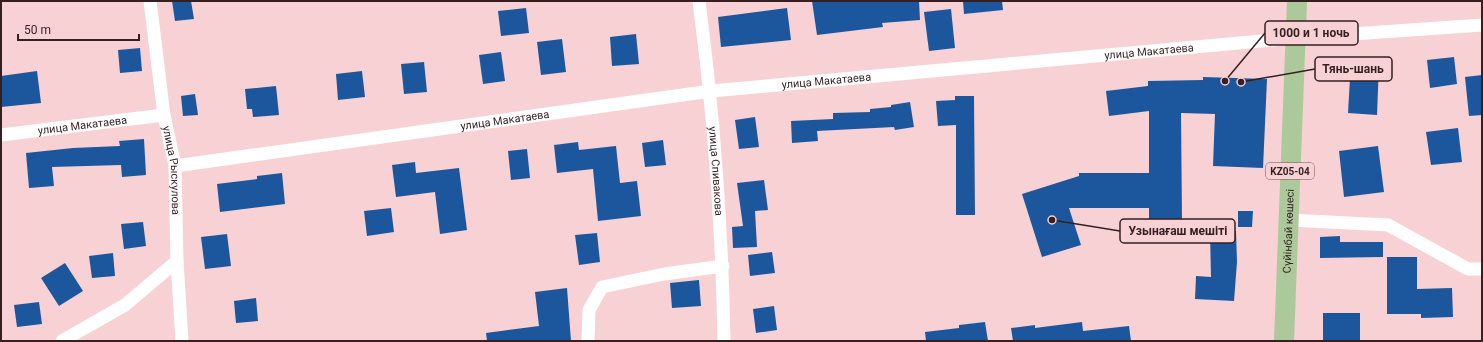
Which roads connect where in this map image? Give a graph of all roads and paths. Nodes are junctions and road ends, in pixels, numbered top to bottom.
1 (150, 1) edge
2 (700, 1) edge
3 (1297, 1) edge
4 (1482, 25) edge
5 (1295, 38) junction
6 (711, 91) junction
7 (164, 115) junction
8 (1, 135) edge
9 (175, 166) junction
10 (1288, 220) junction
11 (177, 261) junction
12 (723, 266) junction
13 (1482, 270) edge
14 (62, 341) edge
15 (182, 341) edge
16 (588, 341) edge
17 (724, 341) edge
18 (1284, 341) edge

1 - 7 street, улица Рыскулова
2 - 6 street, улица Спивакова
3 - 5 main road, Сүйінбай көшесі / KZ05-04
4 - 5 street, улица Макатаева
5 - 6 street, улица Макатаева
5 - 10 main road, Сүйінбай көшесі / KZ05-04
6 - 9 street, улица Макатаева
6 - 12 street, улица Спивакова
7 - 8 street, улица Макатаева
7 - 9 street, улица Рыскулова
9 - 11 street, улица Рыскулова
10 - 13 street
10 - 18 main road, Сүйінбай көшесі / KZ05-04
11 - 14 street
11 - 15 street, улица Рыскулова
12 - 16 street
12 - 17 street, улица Спивакова

